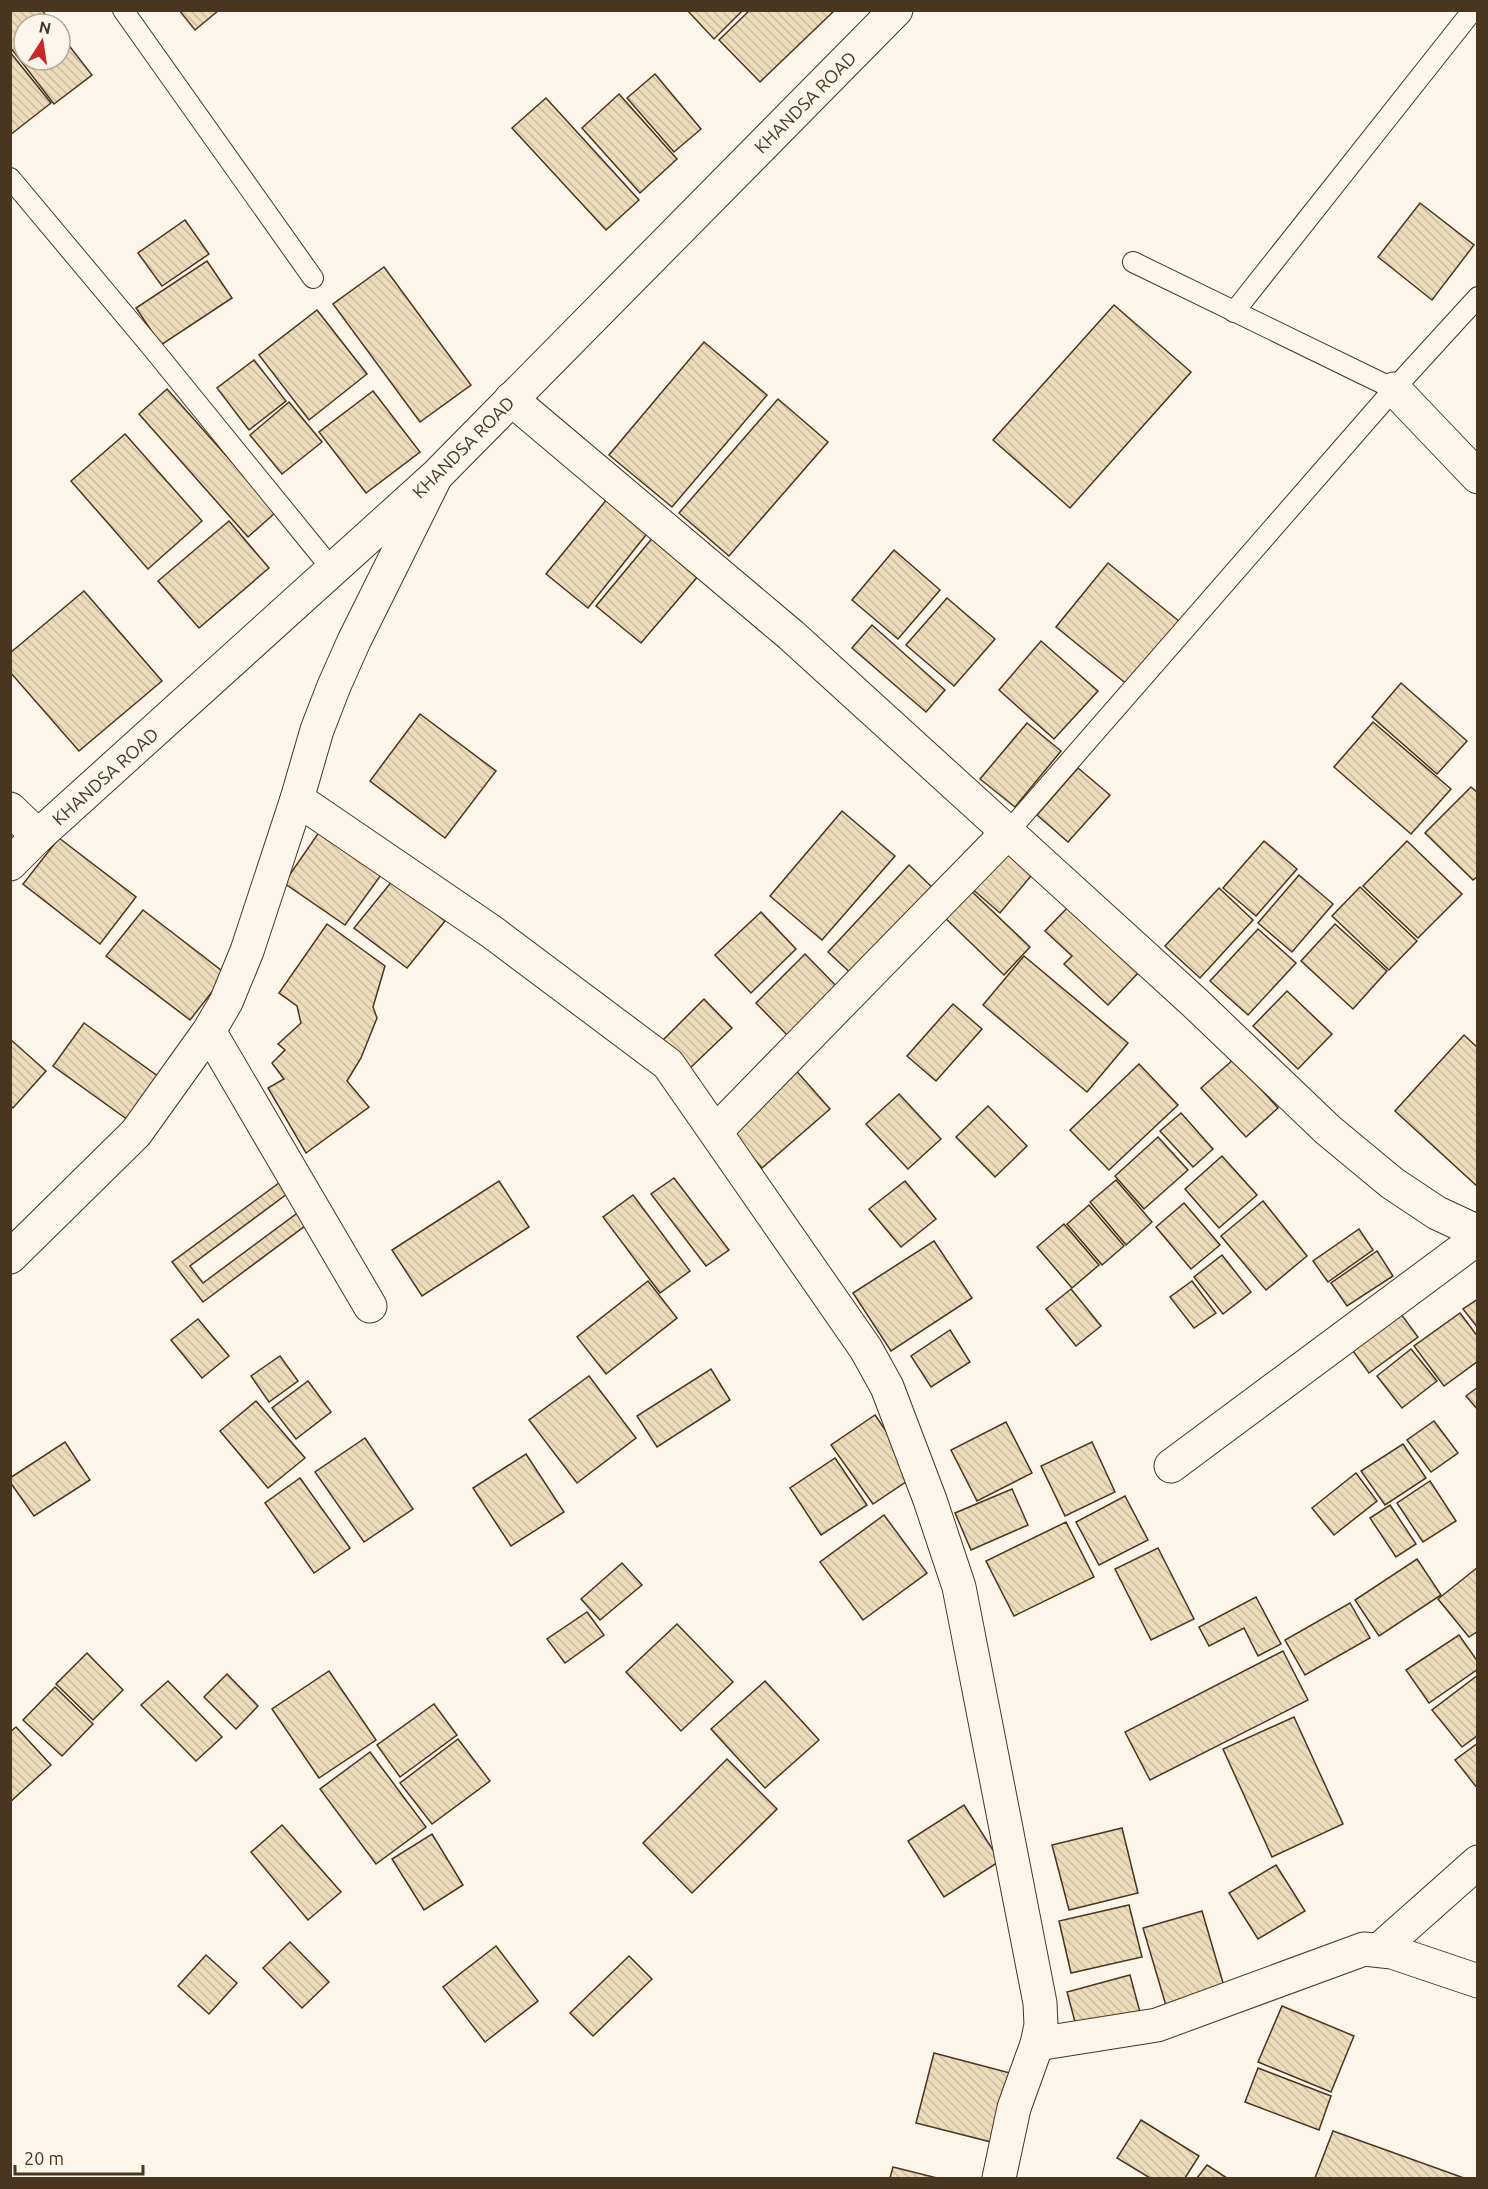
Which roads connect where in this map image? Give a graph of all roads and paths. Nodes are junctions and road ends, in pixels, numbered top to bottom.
1 (123, 10) edge
2 (896, 10) edge
3 (1473, 10) edge
4 (10, 178) edge
5 (1133, 262) dead end
6 (313, 278) dead end
7 (1478, 297) edge
8 (1234, 312) junction
9 (1394, 389) junction
10 (511, 399) junction
11 (436, 476) junction
12 (1478, 477) edge
13 (332, 569) junction
14 (297, 799) junction
15 (10, 809) edge
16 (1008, 832) junction
17 (38, 836) junction
18 (10, 864) edge
19 (209, 1031) junction
20 (716, 1131) junction
21 (1478, 1232) edge
22 (1478, 1238) edge
23 (10, 1257) edge
24 (370, 1305) dead end
25 (1171, 1466) dead end
26 (1478, 1862) edge
27 (1379, 1950) junction
28 (1478, 1982) edge
29 (1037, 2044) junction
30 (999, 2178) edge

1 - 6 lane
2 - 10 street, KHANDSA ROAD
3 - 8 lane
4 - 13 lane
5 - 8 lane
7 - 9 lane
8 - 9 lane
9 - 12 street
9 - 16 lane
10 - 11 street, KHANDSA ROAD
10 - 16 street
11 - 13 street, KHANDSA ROAD
11 - 14 street
13 - 17 street, KHANDSA ROAD
14 - 19 street
14 - 20 street
15 - 17 street
16 - 20 street
16 - 21 street
17 - 18 street, KHANDSA ROAD
19 - 23 street
19 - 24 street
20 - 29 street
22 - 25 street
26 - 27 street
27 - 28 street
27 - 29 street
29 - 30 street

